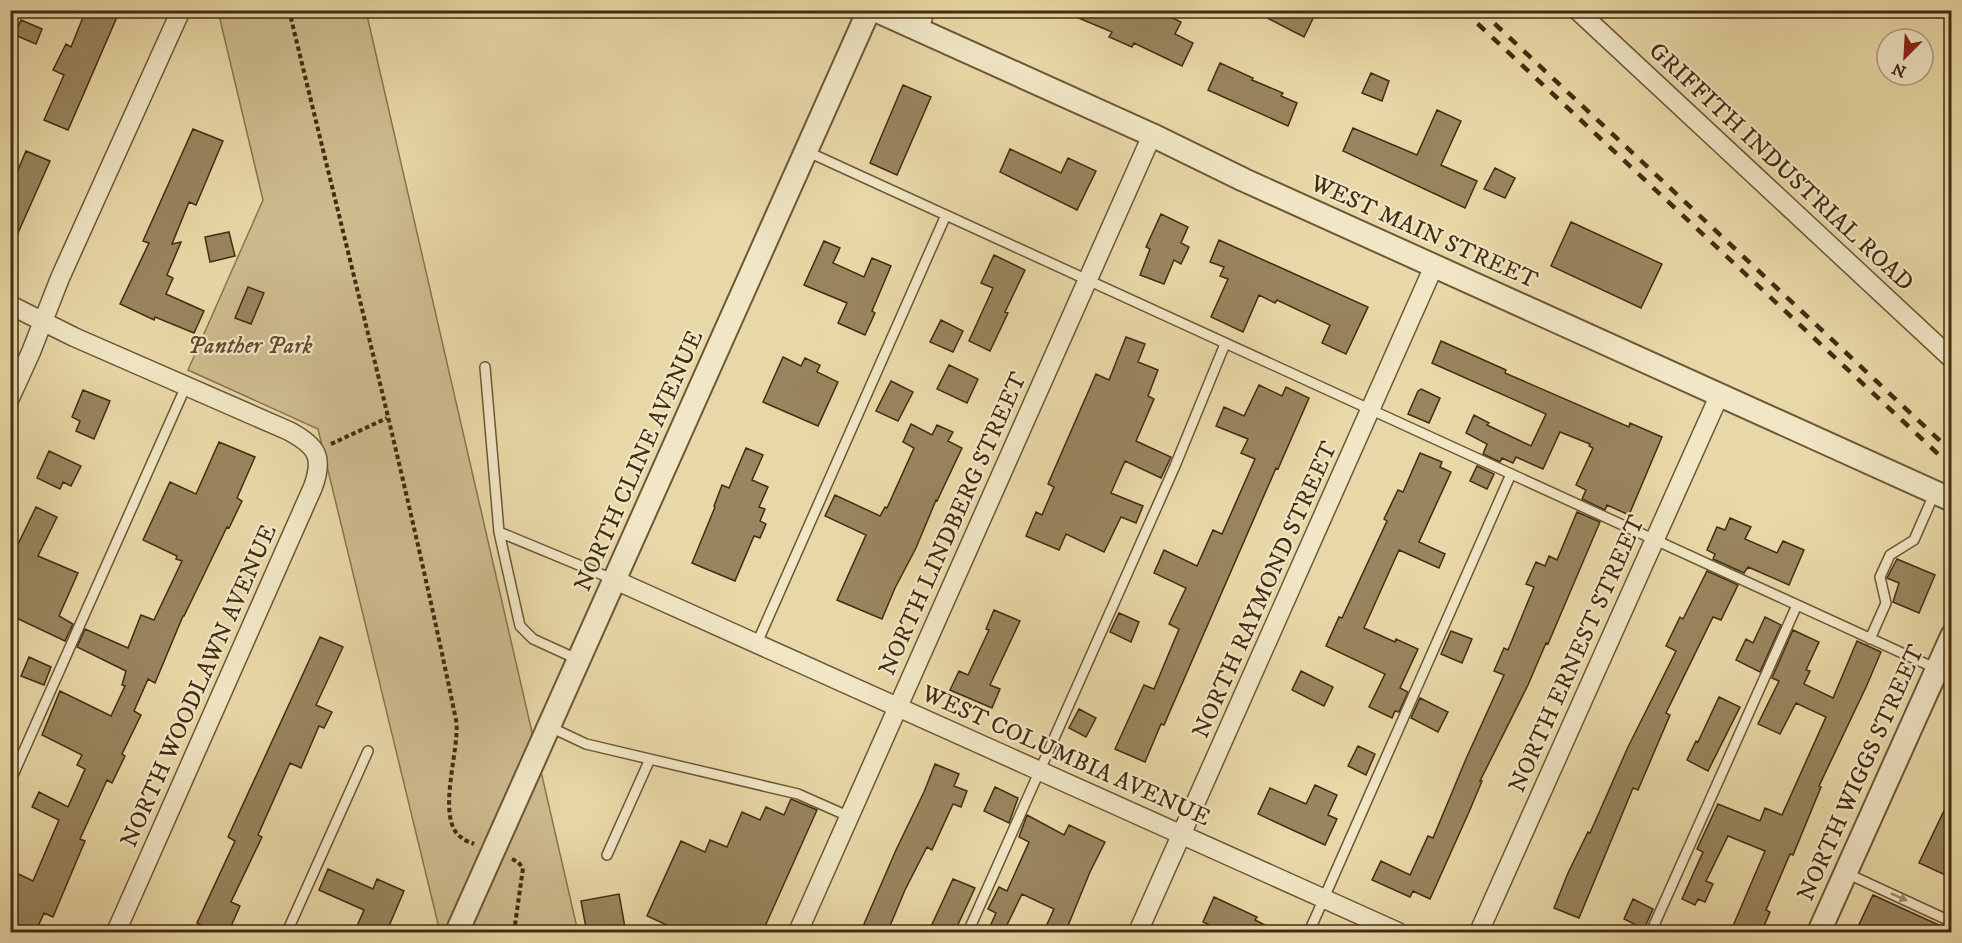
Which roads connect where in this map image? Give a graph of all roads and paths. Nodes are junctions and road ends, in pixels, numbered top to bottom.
1 (13, 10) edge
2 (182, 10) edge
3 (288, 10) edge
4 (869, 10) edge
5 (875, 10) edge
6 (1577, 10) edge
7 (10, 16) edge
8 (922, 20) edge
9 (1152, 135) junction
10 (806, 151) junction
11 (946, 215) junction
12 (1434, 266) junction
13 (1088, 281) junction
14 (10, 306) edge
15 (43, 322) junction
16 (1225, 344) junction
17 (1952, 359) edge
18 (485, 367) dead end
19 (186, 386) junction
20 (1719, 396) junction
21 (10, 398) edge
22 (1371, 410) junction
23 (387, 418) junction
24 (317, 455) junction
25 (1511, 474) junction
26 (1943, 496) edge
27 (499, 532) junction
28 (1655, 539) junction
29 (615, 580) junction
30 (1797, 605) junction
31 (1952, 636) edge
32 (1870, 639) junction
33 (757, 644) junction
34 (579, 660) junction
35 (1944, 676) edge
36 (898, 707) junction
37 (550, 727) junction
38 (368, 751) dead end
39 (650, 759) junction
40 (1040, 771) junction
41 (10, 782) edge
42 (849, 817) junction
43 (1182, 835) junction
44 (476, 844) dead end
45 (607, 855) dead end
46 (509, 858) dead end
47 (1846, 873) junction
48 (1324, 899) junction
49 (1952, 922) edge
50 (116, 933) edge
51 (287, 933) edge
52 (457, 933) edge
53 (514, 933) edge
54 (798, 933) edge
55 (968, 933) edge
56 (1138, 933) edge
57 (1309, 933) edge
58 (1398, 933) edge
59 (1479, 933) edge
60 (1651, 933) edge
61 (1820, 933) edge

1 - 7 lane
2 - 15 street
3 - 23 path
4 - 10 street, NORTH CLINE AVENUE
5 - 8 street, WEST MAIN STREET
6 - 17 street, GRIFFITH INDUSTRIAL ROAD
8 - 9 street, WEST MAIN STREET
9 - 12 street, WEST MAIN STREET
9 - 13 street, NORTH LINDBERG STREET
10 - 11 lane
10 - 29 street, NORTH CLINE AVENUE
11 - 13 lane
11 - 33 lane
12 - 20 street, WEST MAIN STREET
12 - 22 street, NORTH RAYMOND STREET
13 - 16 lane
13 - 36 street, NORTH LINDBERG STREET
14 - 15 street
15 - 19 street
15 - 21 street
16 - 22 lane
16 - 40 lane
18 - 27 lane
19 - 24 street
19 - 41 lane
20 - 26 street, WEST MAIN STREET
20 - 28 street, NORTH ERNEST STREET
22 - 25 lane
22 - 43 street, NORTH RAYMOND STREET
23 - 24 path
23 - 44 path
24 - 50 street, NORTH WOODLAWN AVENUE
25 - 28 lane
25 - 48 lane
26 - 32 lane
27 - 29 lane
27 - 34 lane
28 - 30 lane
28 - 59 street, NORTH ERNEST STREET
29 - 33 street, WEST COLUMBIA AVENUE
29 - 34 street, NORTH CLINE AVENUE
30 - 32 lane
30 - 60 lane
31 - 35 street, NORTH WIGGS STREET
32 - 35 lane
33 - 36 street, WEST COLUMBIA AVENUE
34 - 37 street, NORTH CLINE AVENUE
35 - 47 street, NORTH WIGGS STREET
36 - 40 street, WEST COLUMBIA AVENUE
36 - 42 street, NORTH LINDBERG STREET
37 - 39 lane
37 - 52 street, NORTH CLINE AVENUE
38 - 51 lane
39 - 42 lane
39 - 45 lane
40 - 43 street, WEST COLUMBIA AVENUE
40 - 55 lane
42 - 54 street, NORTH LINDBERG STREET
43 - 48 street, WEST COLUMBIA AVENUE
43 - 56 street, NORTH RAYMOND STREET
46 - 53 path
47 -> 49 lane
47 - 61 street, NORTH WIGGS STREET
48 - 57 lane
48 - 58 street, WEST COLUMBIA AVENUE

